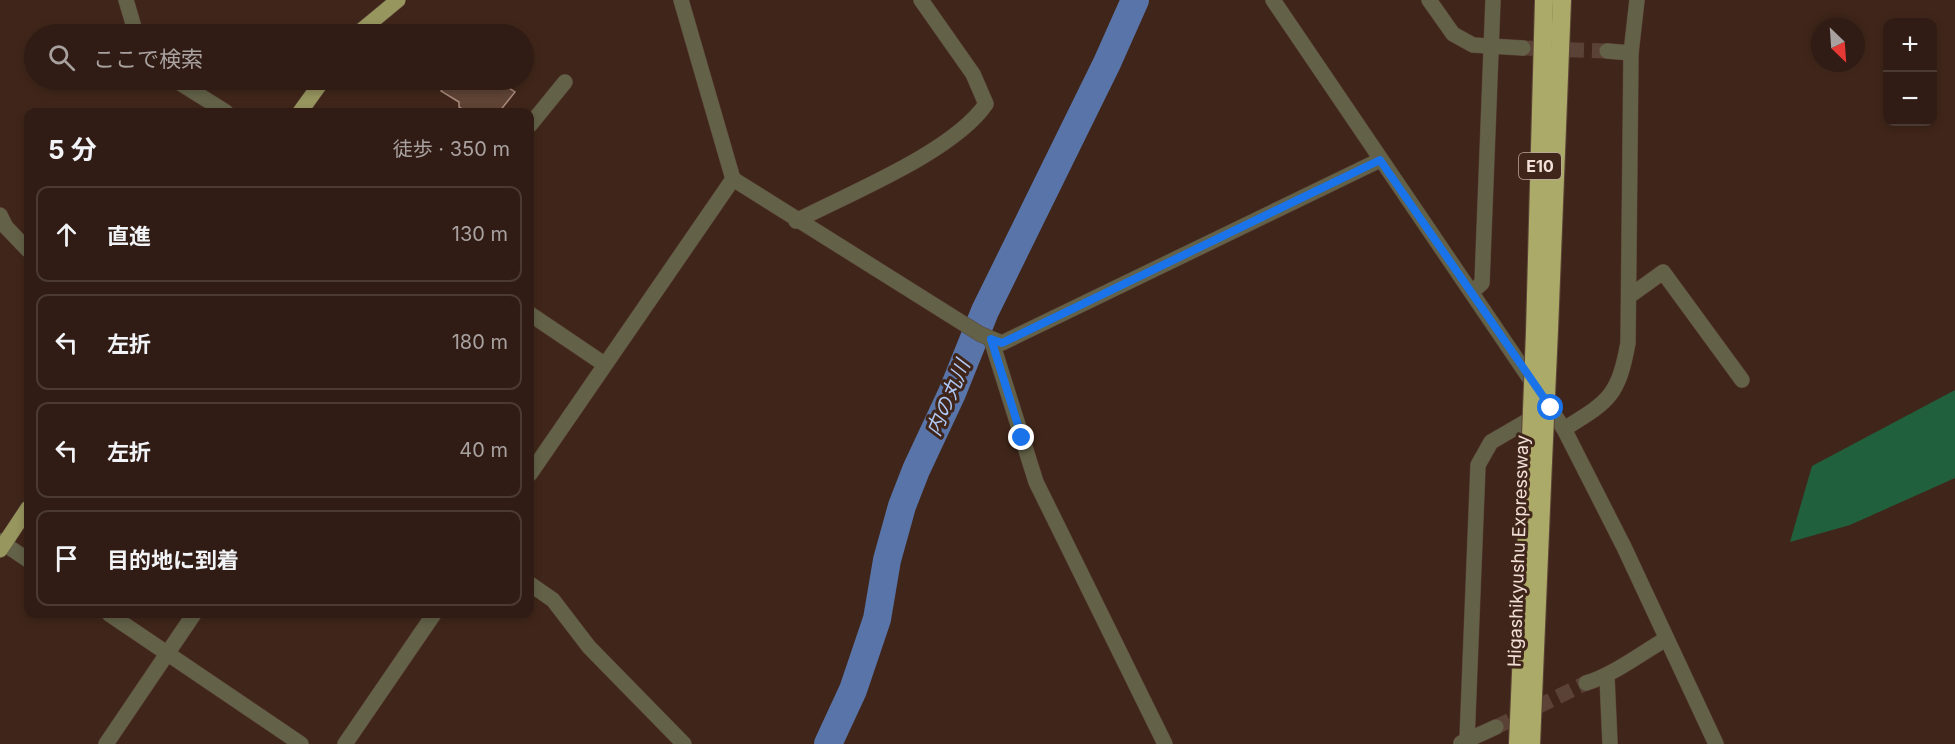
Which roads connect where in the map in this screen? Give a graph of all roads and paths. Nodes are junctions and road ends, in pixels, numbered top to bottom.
1 (126, 0) edge
2 (398, 0) edge
3 (681, 0) edge
4 (921, 0) edge
5 (1273, 0) edge
6 (1429, 0) edge
7 (1493, 0) edge
8 (1544, 0) edge
9 (1562, 0) edge
10 (1637, 0) edge
11 (133, 24) edge
12 (369, 24) edge
13 (1492, 47) junction
14 (1523, 48) tunnel mouth
15 (1607, 51) tunnel mouth
16 (1631, 54) junction
17 (565, 82) dead end
18 (191, 90) edge
19 (316, 90) edge
20 (220, 108) edge
21 (303, 108) edge
22 (534, 120) edge
23 (1380, 160) junction
24 (733, 179) junction
25 (0, 215) edge
26 (796, 221) junction
27 (24, 246) edge
28 (1472, 292) junction
29 (1631, 295) junction
30 (534, 317) edge
31 (1542, 331) junction
32 (991, 339) junction
33 (604, 364) junction
34 (1742, 380) dead end
35 (1551, 408) junction
36 (1564, 429) junction
37 (1536, 462) junction
38 (534, 468) edge
39 (24, 513) edge
40 (1, 545) edge
41 (24, 558) edge
42 (534, 587) edge
43 (115, 618) edge
44 (191, 618) edge
45 (431, 618) edge
46 (1666, 639) junction
47 (168, 653) junction
48 (1607, 677) junction
49 (1586, 683) tunnel mouth
50 (1496, 726) tunnel mouth
51 (1463, 742) edge
52 (106, 744) edge
53 (301, 744) edge
54 (345, 744) edge
55 (684, 744) edge
56 (1165, 744) edge
57 (1518, 744) edge
58 (1531, 744) edge
59 (1610, 744) edge
60 (1716, 744) edge

1 - 11 street
2 - 12 main road
3 - 24 street
4 - 26 street
5 - 23 street
6 - 13 street
7 - 13 street
8 - 31 highway, Higashikyushu Expressway / E10
9 - 31 highway, Higashikyushu Expressway / E10
10 - 16 street
13 - 14 street
13 - 28 street
15 - 16 street
16 - 29 street
17 - 22 street
18 - 20 street
19 - 21 main road
23 - 28 street
23 - 32 street
24 - 26 street
24 - 33 street
25 - 27 street
26 - 32 street
28 - 35 street
29 - 34 street
29 - 36 street
30 - 33 street
31 - 37 highway, Higashikyushu Expressway / E10, bridge
32 - 56 street
33 - 38 street
35 - 36 street
35 - 51 street
36 - 46 street
37 - 57 highway, Higashikyushu Expressway / E10
37 - 58 highway, Higashikyushu Expressway / E10
39 - 40 main road
40 - 41 street
42 - 55 street
43 - 47 street
44 - 47 street
45 - 54 street
46 - 48 street
46 - 60 street
47 - 52 street
47 - 53 street
48 - 49 street
48 - 59 street
50 - 51 street

